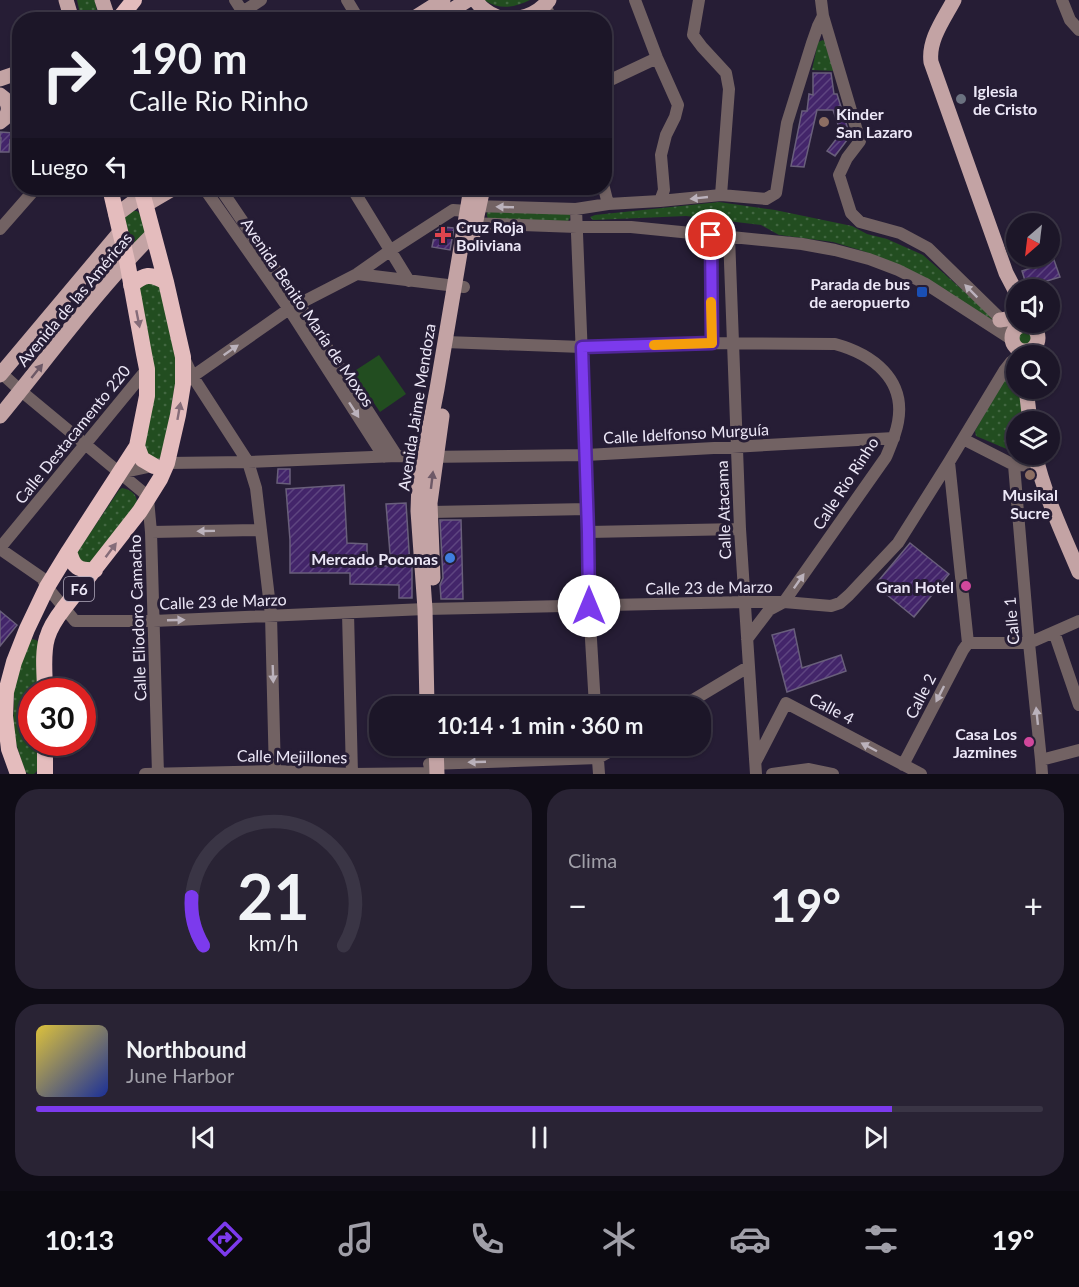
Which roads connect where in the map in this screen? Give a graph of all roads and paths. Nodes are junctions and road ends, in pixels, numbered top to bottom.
1 (134, 0) edge
2 (261, 0) edge
3 (443, 0) edge
4 (468, 0) edge
5 (475, 0) edge
6 (635, 0) edge
7 (699, 0) edge
8 (821, 0) edge
9 (954, 0) edge
10 (1062, 0) edge
11 (123, 12) edge
12 (248, 12) edge
13 (424, 12) edge
14 (449, 12) edge
15 (487, 12) edge
16 (824, 16) junction
17 (1079, 30) edge
18 (657, 58) junction
19 (612, 79) edge
20 (0, 95) edge
21 (9, 117) edge
22 (30, 195) edge
23 (112, 195) edge
24 (144, 195) edge
25 (145, 195) edge
26 (209, 195) edge
27 (224, 195) edge
28 (356, 195) edge
29 (471, 195) edge
30 (480, 195) edge
31 (606, 195) edge
32 (721, 195) junction
33 (660, 201) junction
34 (608, 204) junction
35 (576, 209) junction
36 (471, 214) junction
37 (118, 223) junction
38 (577, 227) junction
39 (0, 229) edge
40 (153, 234) junction
41 (711, 235) junction
42 (729, 236) junction
43 (391, 250) junction
44 (127, 261) junction
45 (92, 263) junction
46 (357, 274) junction
47 (1009, 279) edge
48 (111, 280) junction
49 (409, 280) junction
50 (166, 282) junction
51 (131, 285) junction
52 (459, 287) junction
53 (294, 306) junction
54 (1006, 319) edge
55 (1000, 320) junction
56 (449, 343) junction
57 (712, 343) junction
58 (733, 343) junction
59 (1012, 345) edge
60 (1016, 345) edge
61 (582, 347) junction
62 (1006, 368) edge
63 (147, 369) junction
64 (0, 373) edge
65 (188, 380) junction
66 (21, 391) junction
67 (0, 416) edge
68 (894, 438) junction
69 (963, 439) junction
70 (86, 444) junction
71 (137, 446) junction
72 (738, 446) junction
73 (586, 455) junction
74 (397, 456) junction
75 (384, 457) junction
76 (429, 457) junction
77 (1006, 461) edge
78 (248, 462) junction
79 (949, 462) junction
80 (161, 464) junction
81 (1014, 465) edge
82 (1038, 465) edge
83 (120, 472) junction
84 (148, 499) junction
85 (588, 509) junction
86 (430, 512) junction
87 (740, 529) junction
88 (261, 530) junction
89 (151, 532) junction
90 (588, 532) junction
91 (0, 549) edge
92 (69, 551) junction
93 (95, 570) junction
94 (1079, 572) edge
95 (47, 587) junction
96 (745, 602) junction
97 (784, 602) junction
98 (589, 606) junction
99 (64, 608) junction
100 (429, 609) junction
101 (348, 613) junction
102 (271, 615) junction
103 (153, 621) junction
104 (1079, 621) edge
105 (1054, 632) junction
106 (747, 639) junction
107 (22, 640) junction
108 (968, 643) junction
109 (1029, 643) junction
110 (45, 645) junction
111 (748, 667) junction
112 (45, 678) edge
113 (427, 696) edge
114 (434, 696) edge
115 (594, 696) edge
116 (700, 696) edge
117 (1079, 705) edge
118 (1079, 750) edge
119 (45, 756) edge
120 (561, 756) edge
121 (598, 756) edge
122 (1041, 760) junction
123 (903, 765) junction
124 (756, 768) edge
125 (433, 770) edge
126 (275, 772) edge
127 (18, 774) edge
128 (45, 774) edge
129 (145, 774) edge
130 (158, 774) edge
131 (352, 774) edge
132 (599, 774) edge
133 (772, 774) edge
134 (833, 774) edge
135 (921, 774) edge
136 (1042, 774) edge

1 - 11 highway
2 - 12 street
3 - 13 main road
4 - 14 main road
5 - 15 main road
6 - 18 street
7 - 32 street
8 - 16 street
9 - 47 main road
10 - 17 street
16 - 32 street
55 -> 16 street
18 - 19 street
18 - 33 street
20 - 21 main road
22 - 39 street
23 - 37 highway, F6
24 - 37 main road, Avenida de las Américas
25 - 40 highway, F6
26 - 53 street, Avenida Benito María de Moxos
27 - 53 street, Avenida Benito María de Moxos
28 - 43 street
29 - 36 main road, Avenida Jaime Mendoza
30 - 36 main road, Avenida Jaime Mendoza
31 - 34 street
32 -> 33 street
33 - 34 street
34 - 35 street
35 -> 36 street
35 - 38 street
36 - 38 street
36 - 43 street
36 - 52 main road, Avenida Jaime Mendoza
37 - 44 highway, F6
37 - 45 main road, Avenida de las Américas
38 - 41 street
38 - 61 street
40 - 44 main road, Avenida de las Américas
40 - 50 highway, F6
41 - 42 street
41 - 57 street
42 - 58 street, Calle Atacama
42 - 59 street
43 - 46 street
43 - 49 street
44 - 48 main road, Avenida de las Américas
44 - 51 highway, F6
45 - 48 main road
45 - 64 main road, Avenida de las Américas
46 - 49 street
46 - 53 street
66 -> 48 main road, Avenida de las Américas
49 - 52 street
50 - 51 highway
50 - 65 highway, F6
51 -> 63 highway, F6
52 - 56 main road, Avenida Jaime Mendoza
65 -> 53 street
53 - 74 street, Avenida Benito María de Moxos
53 -> 75 street, Avenida Benito María de Moxos
54 - 55 main road
55 - 60 street
56 - 61 street, Calle Rio Rinho
56 - 76 main road, Avenida Jaime Mendoza
57 - 58 street, Calle Rio Rinho
57 - 61 street, Calle Rio Rinho
58 - 68 street, Calle Rio Rinho
58 - 72 street, Calle Atacama
61 - 73 street
62 - 69 street, Calle 23 de Marzo
63 - 70 street, Calle Destacamento 220
63 - 71 highway, F6
64 - 66 street
65 - 78 street
80 -> 65 highway, F6
66 - 67 main road, Avenida de las Américas
66 - 70 street
68 - 72 street, Calle Idelfonso Murguía
97 -> 68 street, Calle Rio Rinho
69 - 77 street
69 - 79 street, Calle 23 de Marzo
70 - 83 street
70 - 91 street, Calle Destacamento 220
71 - 80 highway
71 - 83 highway, F6
72 - 73 street, Calle Idelfonso Murguía
72 - 87 street, Calle Atacama
73 - 76 street, Calle Idelfonso Murguía
73 - 85 street
74 - 75 street, Calle Idelfonso Murguía
74 - 76 street, Calle Idelfonso Murguía
75 - 78 street, Calle Idelfonso Murguía
86 -> 76 main road, Avenida Jaime Mendoza
76 - 100 main road, Avenida Jaime Mendoza
78 - 80 street, Calle Idelfonso Murguía
78 - 88 street
79 - 97 street, Calle 23 de Marzo
79 - 108 street
80 - 83 street, Calle Idelfonso Murguía
80 - 84 highway, F6
81 - 109 street, Calle 1
82 - 94 main road
83 - 84 street
83 - 92 highway, F6
84 - 89 street, Calle Eliodoro Camacho
93 -> 84 highway, F6
85 - 86 street
85 - 90 street
86 - 100 main road, Avenida Jaime Mendoza
87 - 90 street
87 - 96 street, Calle Atacama
88 -> 89 street
88 - 102 street
89 - 103 street, Calle Eliodoro Camacho
90 - 98 street
91 - 95 street
92 - 93 highway
92 - 95 highway, F6
93 - 99 highway, F6
95 - 99 street
95 - 107 highway, F6
96 - 97 street, Calle 23 de Marzo
96 - 98 street, Calle 23 de Marzo
96 - 106 street
97 - 106 street, Calle Rio Rinho
98 - 100 street, Calle 23 de Marzo
98 - 115 street
99 - 103 street, Calle 23 de Marzo
99 - 110 highway, F6
100 - 101 street, Calle 23 de Marzo
100 - 113 main road, Avenida Jaime Mendoza
100 - 114 main road, Avenida Jaime Mendoza
101 - 102 street, Calle 23 de Marzo
101 - 131 street
103 -> 102 street, Calle 23 de Marzo
102 -> 126 street
103 - 130 street, Calle Eliodoro Camacho
104 - 105 street
105 - 109 street
105 - 117 street
106 - 111 street
107 - 110 highway
107 - 127 highway, F6
108 - 109 street
108 -> 123 street, Calle 2
122 -> 109 street, Calle 1
110 - 112 highway, F6
111 - 116 street
111 - 124 street
118 - 122 street
119 - 128 highway
120 -> 125 street, Calle Mejillones
121 - 132 street
122 - 136 street, Calle 1
123 -> 124 street, Calle 4
123 - 135 street, Calle 4
125 - 131 street, Calle Mejillones
126 - 130 street, Calle Mejillones
126 - 131 street, Calle Mejillones
129 - 130 street, Calle Mejillones
133 - 134 street

